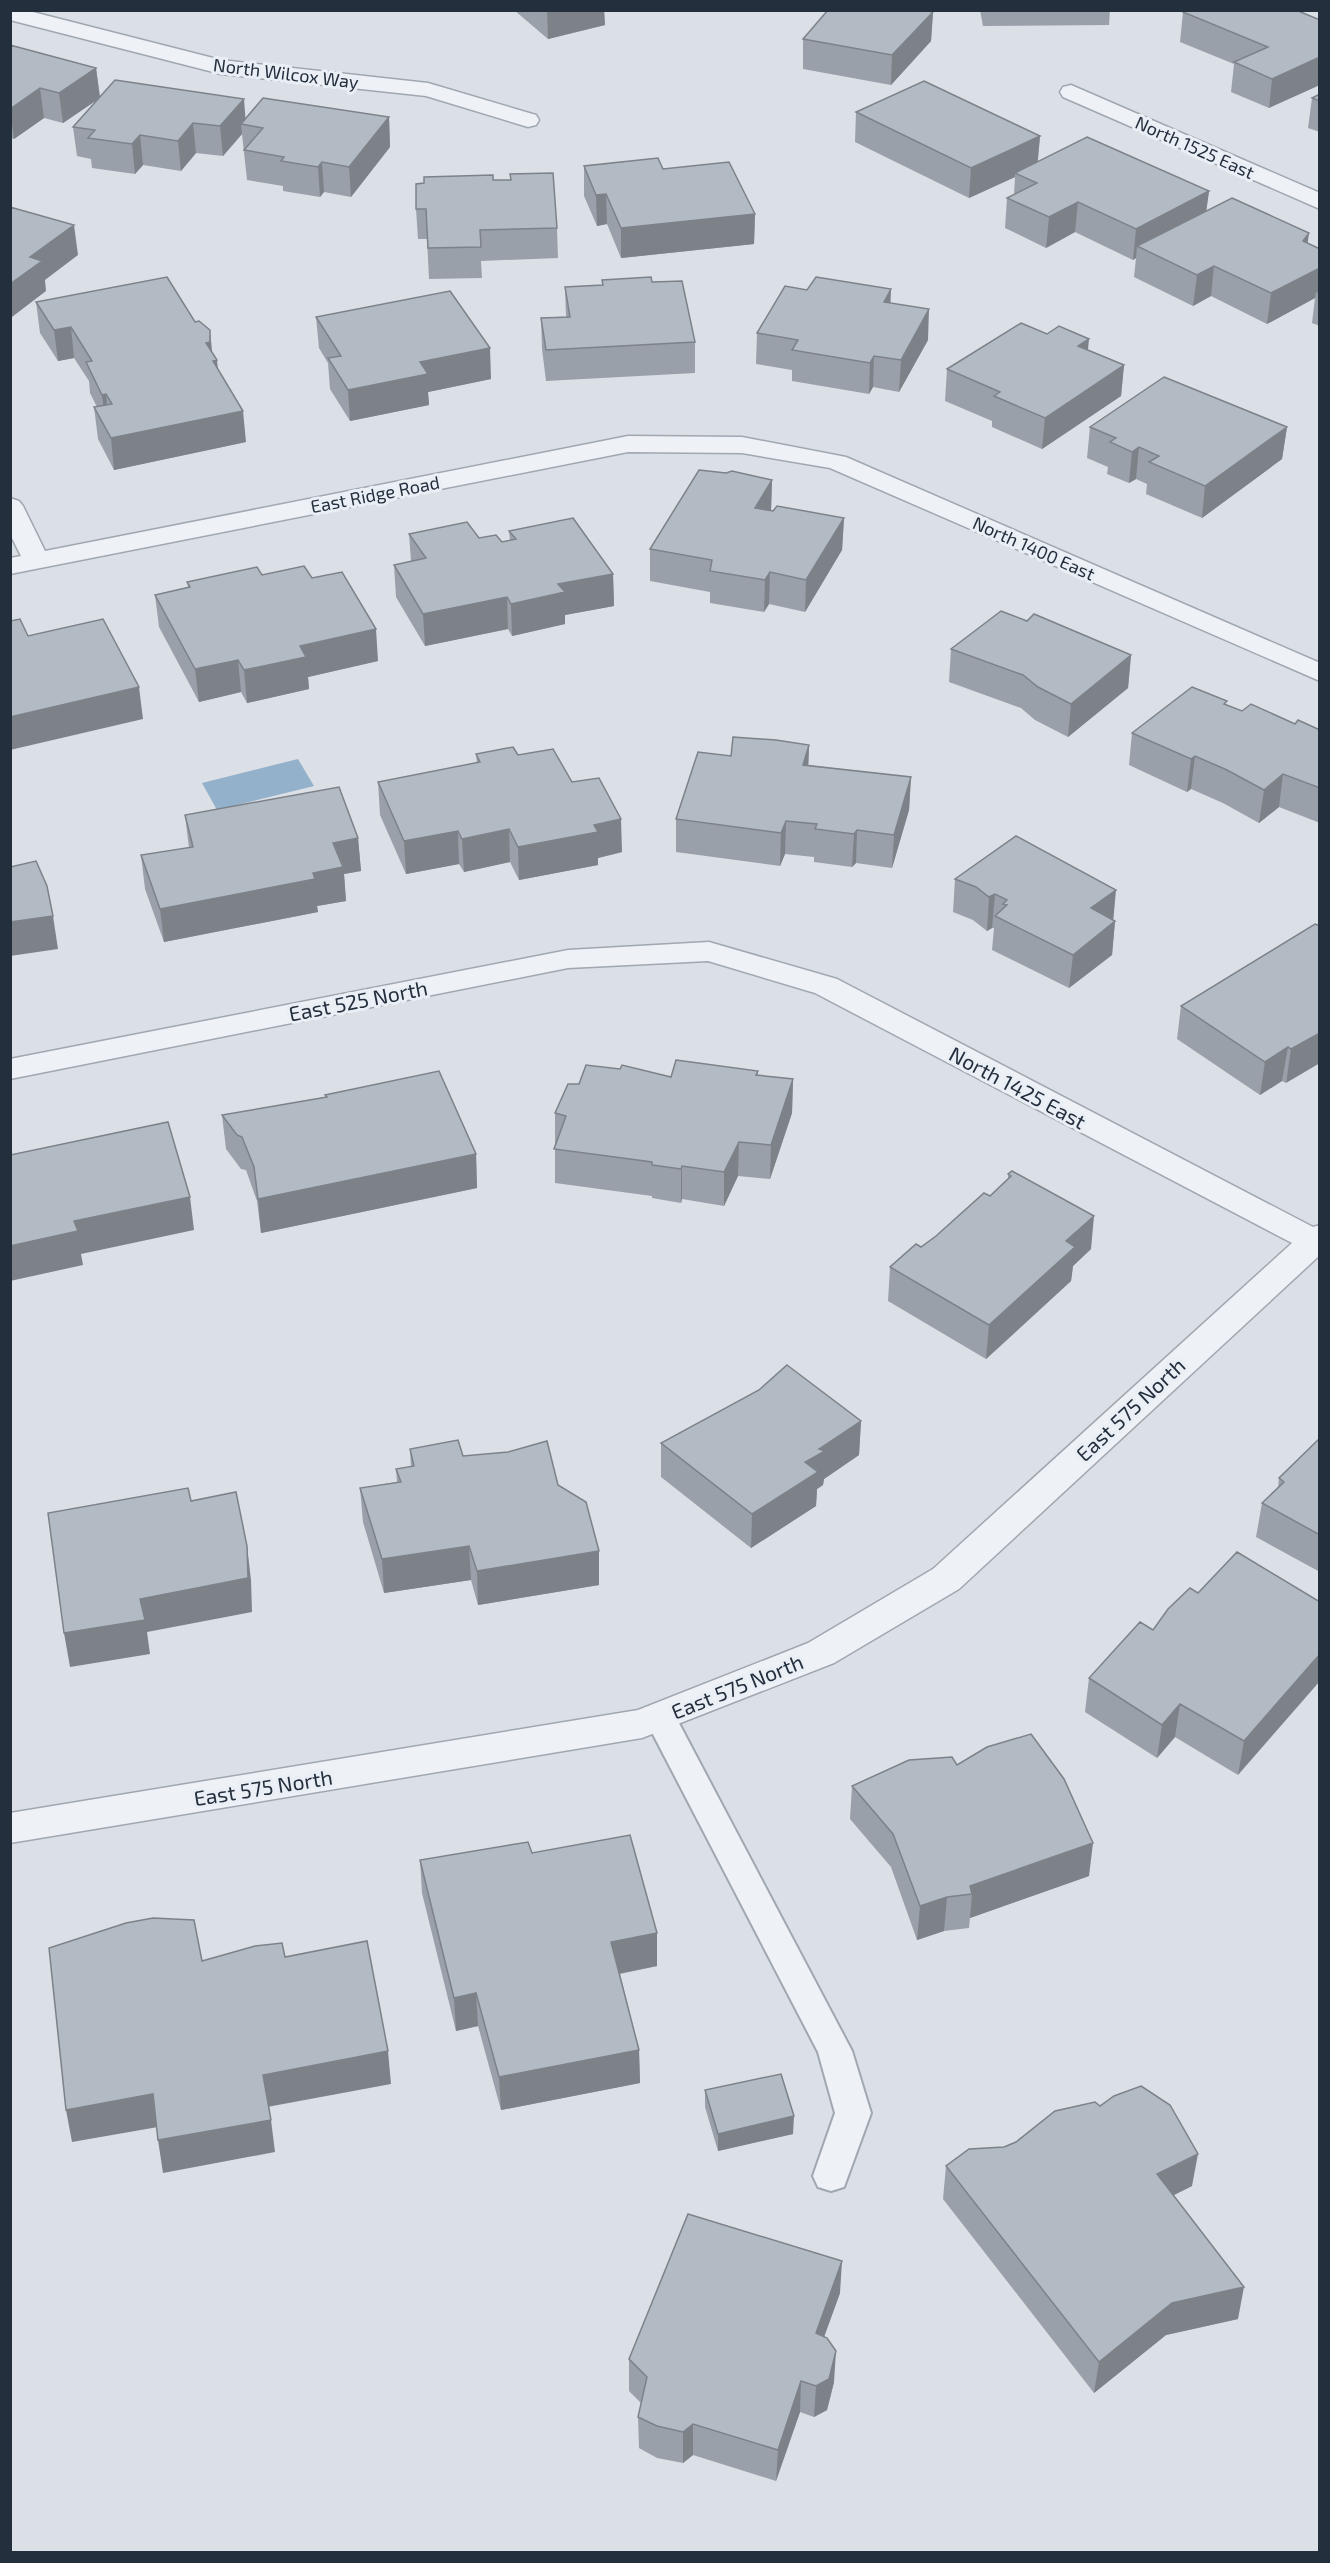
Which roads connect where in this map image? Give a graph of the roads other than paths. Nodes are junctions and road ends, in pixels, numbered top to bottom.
1 (10, 13) edge
2 (1071, 92) dead end
3 (528, 120) dead end
4 (1320, 202) edge
5 (742, 445) joint
6 (10, 506) edge
7 (37, 561) junction
8 (10, 566) edge
9 (1320, 673) edge
10 (709, 951) joint
11 (10, 1069) edge
12 (1317, 1241) edge
13 (660, 1717) junction
14 (10, 1828) edge
15 (831, 2176) dead end

1 - 3 street, North Wilcox Way
2 - 4 street, North 1525 East
5 - 7 street, East Ridge Road
5 - 9 street, North 1400 East
6 - 7 street
7 - 8 street, East Ridge Road
10 - 11 street, East 525 North
10 - 12 street, North 1425 East
12 - 13 street, East 575 North
13 - 14 street, East 575 North
13 - 15 lane

